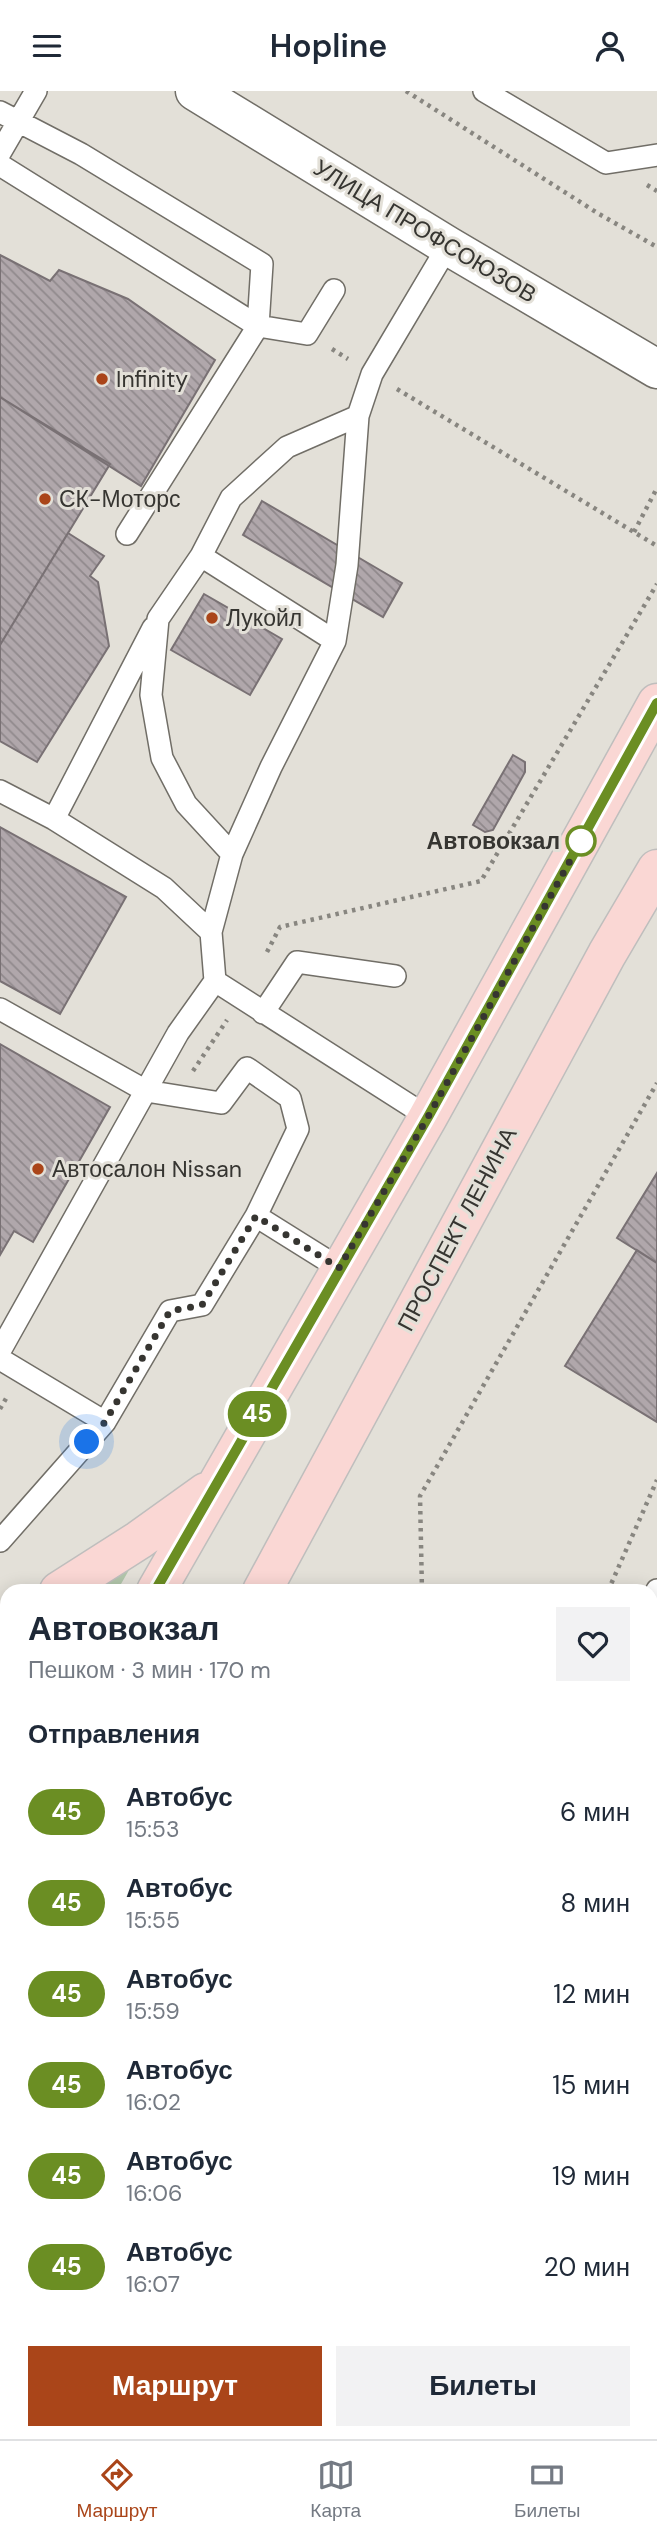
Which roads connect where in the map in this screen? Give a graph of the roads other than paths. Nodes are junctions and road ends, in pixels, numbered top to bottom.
1 (36, 91) edge
2 (195, 91) edge
3 (484, 91) edge
4 (9, 117) edge
5 (0, 153) edge
6 (657, 155) edge
7 (0, 165) edge
8 (449, 246) junction
9 (334, 290) dead end
10 (258, 326) junction
11 (657, 369) edge
12 (358, 416) junction
13 (127, 534) dead end
14 (201, 556) junction
15 (158, 619) junction
16 (335, 641) junction
17 (657, 703) edge
18 (0, 791) edge
19 (54, 819) junction
20 (232, 854) junction
21 (657, 869) edge
22 (211, 932) junction
23 (395, 976) dead end
24 (215, 981) junction
25 (0, 1009) edge
26 (263, 1013) junction
27 (146, 1091) junction
28 (428, 1117) junction
29 (256, 1216) junction
30 (339, 1268) junction
31 (0, 1351) edge
32 (0, 1359) edge
33 (105, 1422) junction
34 (216, 1485) junction
35 (0, 1541) edge
36 (70, 1584) edge
37 (160, 1584) edge
38 (266, 1584) edge

1 - 4 lane
2 - 8 main road, УЛИЦА ПРОФСОЮЗОВ
3 - 6 lane
4 - 5 lane
4 - 10 lane
7 - 10 lane
8 - 11 main road, УЛИЦА ПРОФСОЮЗОВ
8 - 12 lane
9 - 10 lane
10 - 13 lane
12 - 14 lane
12 - 16 lane
14 - 15 lane
14 - 16 lane
15 - 19 lane
15 - 20 lane
16 - 20 lane
17 - 28 main road
18 - 19 lane
19 - 22 lane
20 - 22 lane
21 - 38 main road, ПРОСПЕКТ ЛЕНИНА
22 - 24 lane
23 - 26 lane
24 - 26 lane
24 - 27 lane
25 - 27 lane
26 - 28 lane
27 - 29 lane
27 - 31 lane
28 - 30 main road
29 - 30 lane
29 - 33 lane
30 - 34 main road
32 - 33 lane
33 - 35 lane
34 - 36 main road
34 - 37 main road

